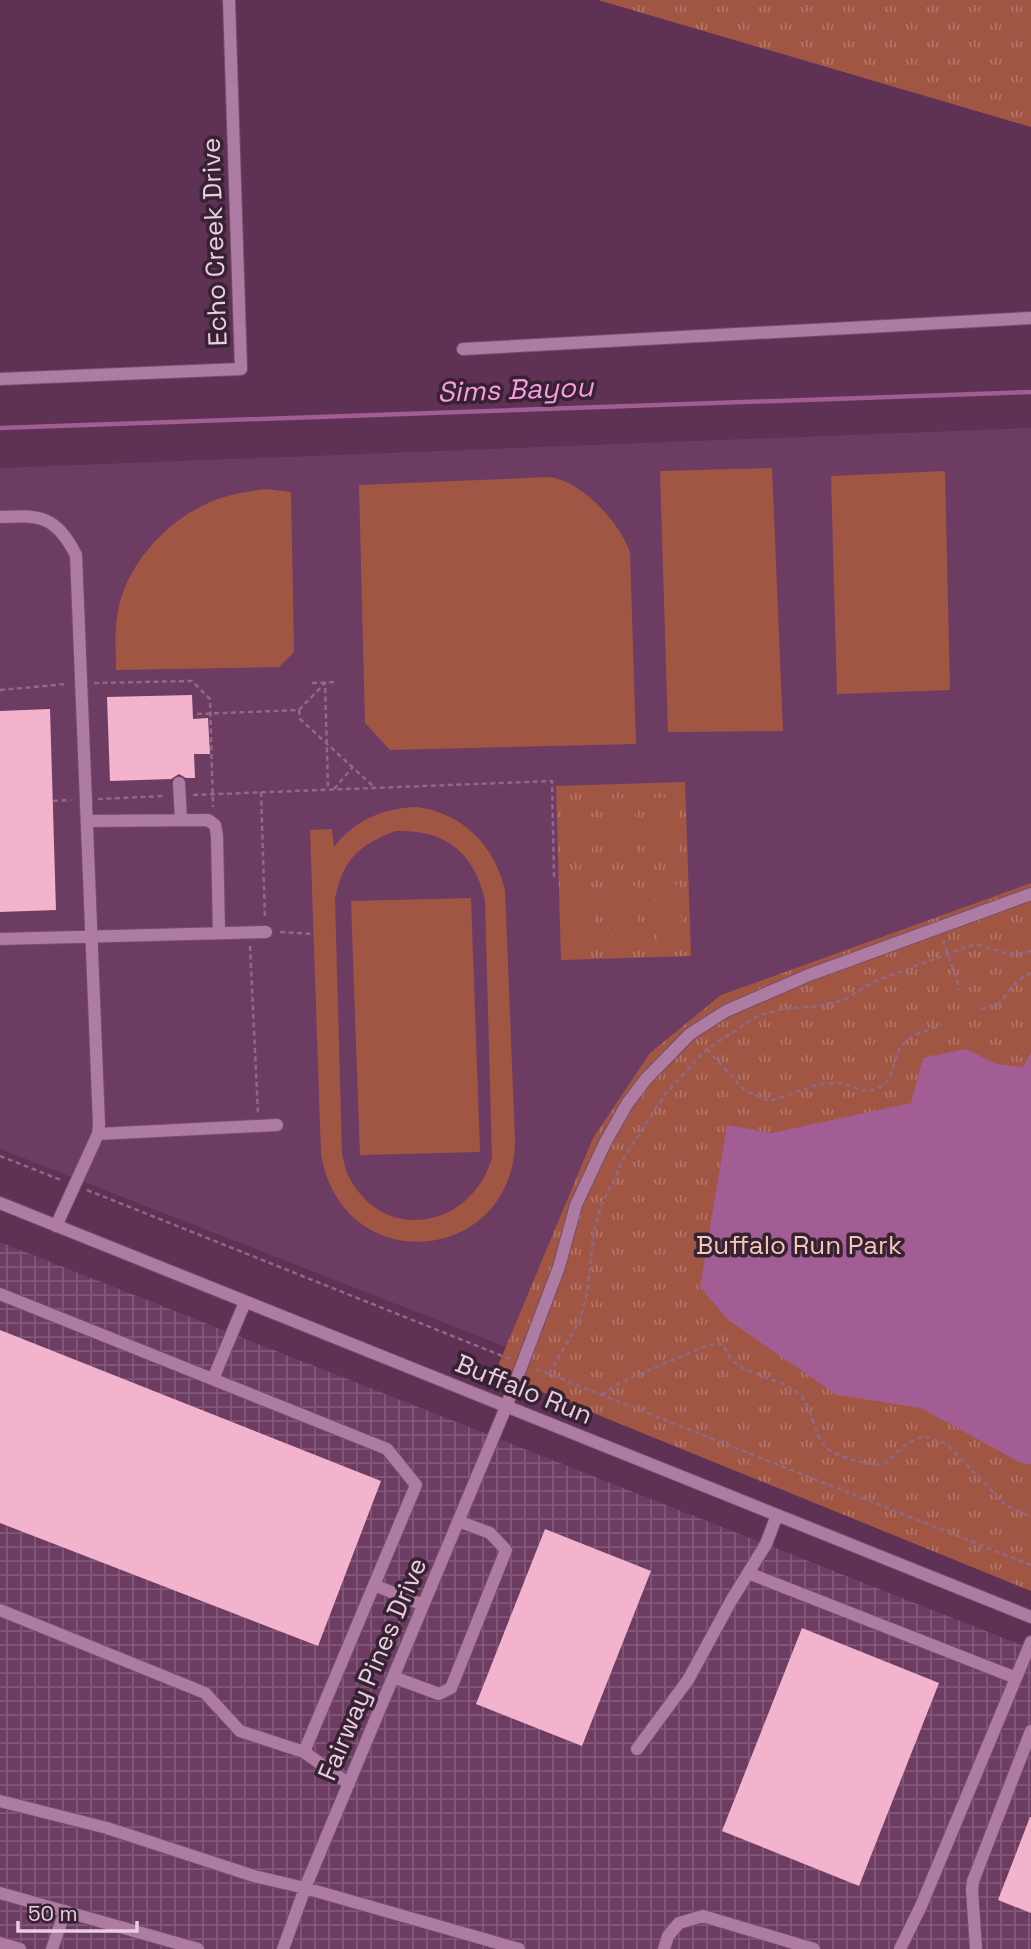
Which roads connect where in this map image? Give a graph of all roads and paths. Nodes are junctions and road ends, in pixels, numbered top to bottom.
1 (229, 0) edge
2 (1031, 318) edge
3 (463, 349) dead end
4 (0, 379) edge
5 (0, 517) edge
6 (335, 682) dead end
7 (325, 683) junction
8 (82, 684) junction
9 (312, 684) dead end
10 (0, 690) edge
11 (299, 709) junction
12 (197, 714) dead end
13 (210, 714) junction
14 (327, 745) junction
15 (352, 768) junction
16 (374, 788) junction
17 (179, 789) junction
18 (328, 789) junction
19 (333, 789) junction
20 (261, 792) junction
21 (213, 794) junction
22 (86, 799) junction
23 (53, 800) dead end
24 (181, 819) junction
25 (208, 820) junction
26 (87, 821) junction
27 (559, 877) dead end
28 (1031, 894) edge
29 (939, 928) junction
30 (249, 932) junction
31 (266, 932) junction
32 (219, 933) junction
33 (313, 934) dead end
34 (92, 936) junction
35 (0, 939) edge
36 (1031, 951) edge
37 (948, 954) junction
38 (1031, 973) edge
39 (960, 990) dead end
40 (981, 1009) dead end
41 (942, 1025) dead end
42 (707, 1049) junction
43 (277, 1125) dead end
44 (259, 1126) junction
45 (98, 1134) junction
46 (0, 1156) edge
47 (74, 1185) junction
48 (0, 1203) edge
49 (56, 1226) junction
50 (0, 1294) edge
51 (245, 1302) junction
52 (522, 1364) junction
53 (549, 1374) junction
54 (213, 1379) junction
55 (601, 1395) junction
56 (506, 1407) junction
57 (777, 1515) junction
58 (1031, 1517) edge
59 (458, 1521) junction
60 (1031, 1565) edge
61 (748, 1573) junction
62 (374, 1585) junction
63 (423, 1605) junction
64 (0, 1610) edge
65 (1031, 1617) edge
66 (1031, 1642) edge
67 (393, 1677) junction
68 (1016, 1678) junction
69 (1031, 1731) edge
70 (637, 1749) dead end
71 (304, 1752) junction
72 (349, 1784) junction
73 (0, 1801) edge
74 (305, 1888) junction
75 (0, 1893) edge
76 (65, 1911) junction
77 (0, 1943) edge
78 (20, 1949) edge
79 (52, 1949) edge
80 (198, 1949) edge
81 (283, 1949) edge
82 (519, 1949) edge
83 (664, 1949) edge
84 (814, 1949) edge
85 (900, 1949) edge
86 (976, 1949) edge

1 - 4 street, Echo Creek Drive
2 - 3 street
5 - 8 street
6 - 7 path
7 - 9 path
7 - 11 path
7 - 14 path
8 - 10 path
8 - 13 path
8 - 22 street
11 - 13 path
11 - 14 path
12 - 13 path
13 - 21 path
14 - 15 path
14 - 18 path
15 - 16 path
15 - 19 path
16 - 19 path
16 - 27 path
17 - 21 path
17 - 22 path
17 - 24 street
18 - 19 path
18 - 20 path
20 - 21 path
20 - 31 path
21 - 25 path
22 - 23 path
22 - 26 street
24 - 25 street
24 - 26 street
25 - 32 street
26 - 34 street
28 - 29 street, Fairway Pines Drive
29 - 37 path
29 - 52 street, Fairway Pines Drive
30 - 31 street
30 - 32 street
30 - 44 path
31 - 33 path
32 - 34 street
34 - 35 street
34 - 45 street
36 - 37 path
37 - 39 path
37 - 42 path
38 - 40 path
41 - 42 path
42 - 53 path
43 - 44 street
44 - 45 street
45 - 47 street
46 - 47 path
47 - 49 street
47 - 52 path
48 - 49 street, Buffalo Run
49 - 51 street, Buffalo Run
50 - 54 street
51 - 54 street
51 - 56 street, Buffalo Run
52 - 53 path
52 - 56 street, Fairway Pines Drive
53 - 55 path
54 - 62 street
55 - 58 path
55 - 60 path
56 - 57 street, Buffalo Run
56 - 59 street, Fairway Pines Drive
57 - 61 street
57 - 65 street, Buffalo Run
59 - 63 street, Fairway Pines Drive
59 - 67 street
61 - 68 street
61 - 70 street
62 - 63 street
62 - 71 street
63 - 67 street, Fairway Pines Drive
64 - 71 street
66 - 68 street
67 - 72 street, Fairway Pines Drive
68 - 85 street
69 - 86 street
71 - 72 street
72 - 74 street, Fairway Pines Drive
73 - 74 street
74 - 81 street, Fairway Pines Drive
74 - 82 street
75 - 76 street
76 - 79 street
76 - 80 street
77 - 78 street
83 - 84 street

